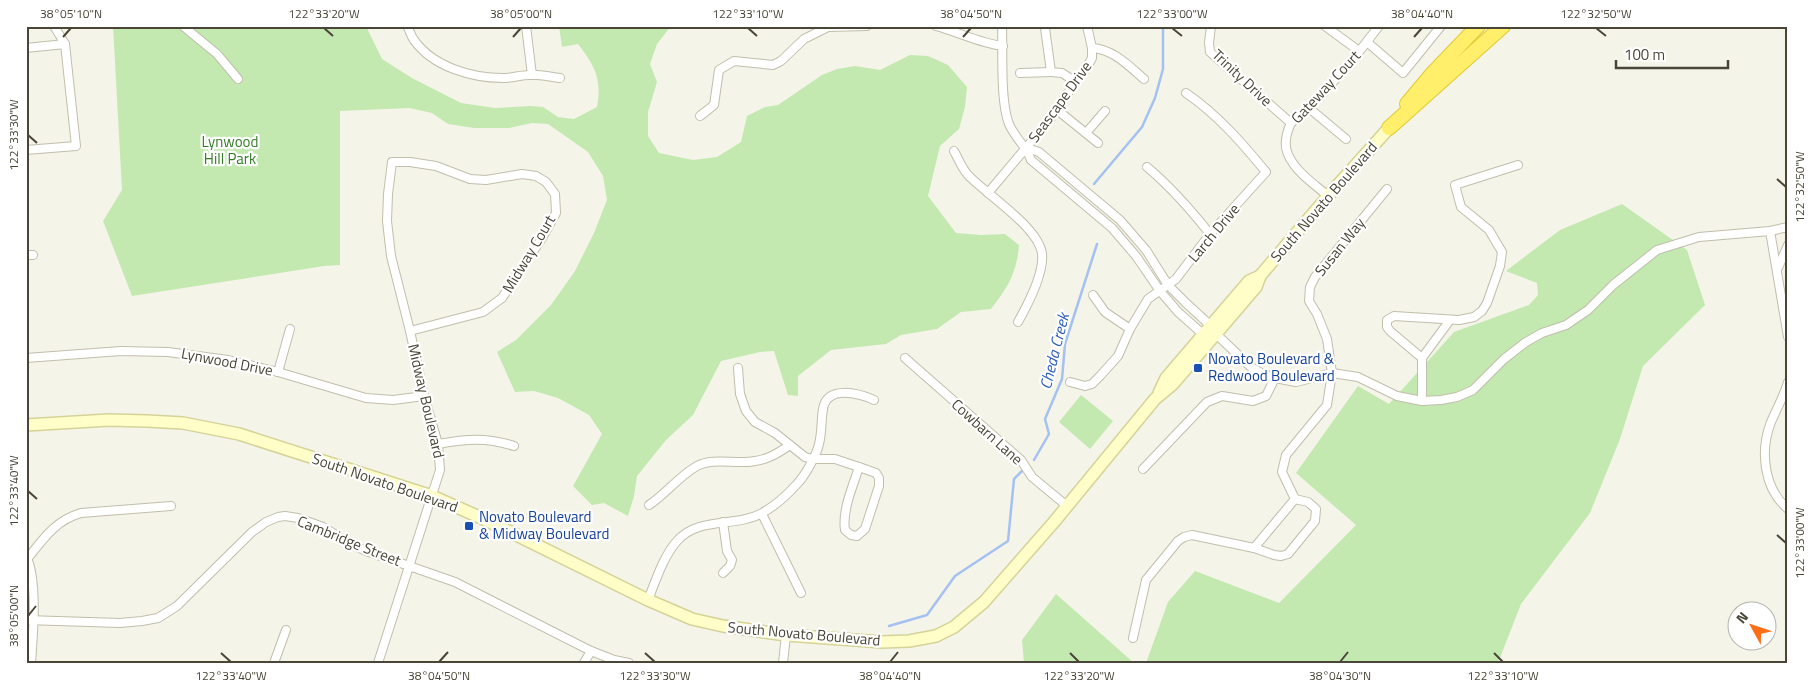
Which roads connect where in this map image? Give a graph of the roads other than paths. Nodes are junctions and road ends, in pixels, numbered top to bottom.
1 (54, 26) edge
2 (183, 26) edge
3 (407, 26) edge
4 (526, 26) edge
5 (867, 26) edge
6 (936, 26) edge
7 (1002, 26) edge
8 (1087, 26) edge
9 (1212, 26) edge
10 (1325, 26) edge
11 (1379, 26) edge
12 (1441, 26) edge
13 (1496, 26) edge
14 (1504, 26) edge
15 (1046, 28) dead end
16 (1473, 30) edge
17 (1367, 42) junction
18 (65, 44) junction
19 (1003, 46) junction
20 (26, 48) edge
21 (1092, 48) junction
22 (1359, 51) junction
23 (1051, 72) junction
24 (1020, 74) dead end
25 (532, 75) junction
26 (1447, 76) junction
27 (560, 78) dead end
28 (238, 79) dead end
29 (1144, 79) dead end
30 (1076, 82) junction
31 (1186, 93) dead end
32 (1056, 108) junction
33 (1309, 108) junction
34 (1105, 111) dead end
35 (700, 116) dead end
36 (1291, 123) junction
37 (1389, 128) junction
38 (1086, 133) junction
39 (1346, 138) dead end
40 (1098, 143) dead end
41 (1027, 148) junction
42 (26, 150) edge
43 (954, 151) dead end
44 (392, 162) joint
45 (1518, 165) dead end
46 (1147, 167) dead end
47 (1387, 189) dead end
48 (988, 193) junction
49 (1328, 196) junction
50 (1788, 226) edge
51 (1770, 231) junction
52 (1210, 234) junction
53 (1788, 245) edge
54 (1777, 272) junction
55 (1168, 285) junction
56 (1160, 291) junction
57 (1093, 295) dead end
58 (1450, 320) junction
59 (1018, 322) dead end
60 (290, 329) dead end
61 (1130, 329) junction
62 (1214, 330) junction
63 (410, 332) junction
64 (1204, 335) junction
65 (1788, 337) edge
66 (26, 358) edge
67 (905, 358) dead end
68 (1422, 358) junction
69 (738, 368) dead end
70 (278, 372) junction
71 (1332, 373) junction
72 (1275, 378) junction
73 (1070, 382) dead end
74 (1788, 382) edge
75 (424, 396) junction
76 (1156, 399) junction
77 (874, 400) dead end
78 (1422, 401) junction
79 (26, 425) edge
80 (438, 444) junction
81 (790, 445) junction
82 (514, 446) dead end
83 (812, 459) junction
84 (858, 468) junction
85 (1143, 469) dead end
86 (432, 496) junction
87 (1294, 499) junction
88 (172, 506) dead end
89 (649, 506) dead end
90 (1067, 506) junction
91 (1788, 508) edge
92 (762, 514) junction
93 (723, 522) junction
94 (1254, 548) junction
95 (27, 557) edge
96 (409, 565) junction
97 (723, 574) dead end
98 (801, 593) dead end
99 (648, 600) junction
100 (30, 620) edge
101 (286, 630) dead end
102 (786, 635) junction
103 (1134, 638) dead end
104 (591, 651) junction
105 (31, 663) edge
106 (274, 663) edge
107 (378, 663) edge
108 (584, 663) edge
109 (630, 663) edge
110 (783, 663) edge

1 - 18 street
2 - 28 street
3 - 25 street
4 - 25 street
5 - 35 street
6 - 19 street
7 - 19 street
8 - 21 street, Seascape Drive
9 - 36 street, Trinity Drive
10 - 22 street
11 - 17 street, Gateway Court
12 - 17 street
13 - 26 highway
14 - 26 highway
15 - 23 street
16 - 37 highway
17 - 22 street, Gateway Court
18 - 20 street
18 - 42 street
19 - 41 street
21 - 29 street
21 - 30 street, Seascape Drive
22 - 33 street, Gateway Court
23 - 24 street
23 - 30 street
25 - 27 street
26 - 37 highway
30 - 32 street, Seascape Drive
31 - 52 street, Larch Drive
32 - 38 street
32 - 41 street, Seascape Drive
33 - 36 street, Gateway Court
33 - 39 street
34 - 38 street
36 - 49 street, Gateway Court
37 - 49 main road, South Novato Boulevard
38 - 40 street
41 - 48 street, Seascape Drive
41 - 55 street
41 - 56 street
43 - 48 street
44 - 63 street, Midway Boulevard
44 - 63 street, Midway Court
45 - 58 street
46 - 52 street
47 - 71 street, Susan Way
48 - 59 street
49 - 62 main road, South Novato Boulevard
50 - 51 street
51 - 54 street
51 - 78 street
52 - 55 street, Larch Drive
53 - 54 street
54 - 65 street
55 - 56 street, Larch Drive
55 - 62 street
56 - 61 street, Larch Drive
56 - 64 street
57 - 61 street
58 - 68 street
58 - 68 street
60 - 70 street
61 - 73 street, Larch Drive
62 - 64 main road, South Novato Boulevard
62 - 72 street
62 - 76 main road, South Novato Boulevard
63 - 75 street, Midway Boulevard
64 - 76 main road, South Novato Boulevard
66 - 70 street, Lynwood Drive
67 - 90 street, Cowbarn Lane
68 - 78 street
69 - 81 street
70 - 75 street, Lynwood Drive
71 - 72 street
71 - 78 street
71 - 87 street, Susan Way
72 - 85 street
74 - 91 street
75 - 80 street, Midway Boulevard
76 - 90 main road, South Novato Boulevard
77 - 83 street
79 - 86 main road, South Novato Boulevard
80 - 82 street
80 - 86 street, Midway Boulevard
81 - 83 street
81 - 89 street
83 - 84 street
83 - 92 street
84 - 84 street
86 - 96 street, Midway Boulevard
86 - 99 main road, South Novato Boulevard
87 - 94 street
87 - 94 street
88 - 95 street
90 - 102 main road, South Novato Boulevard
92 - 93 street
92 - 98 street
93 - 97 street
93 - 99 street
94 - 103 street
95 - 100 street
96 - 100 street, Cambridge Street
96 - 104 street, Cambridge Street
96 - 107 street, Midway Boulevard
99 - 102 main road, South Novato Boulevard
100 - 105 street
101 - 106 street
102 - 110 street
104 - 108 street
104 - 109 street, Cambridge Street

